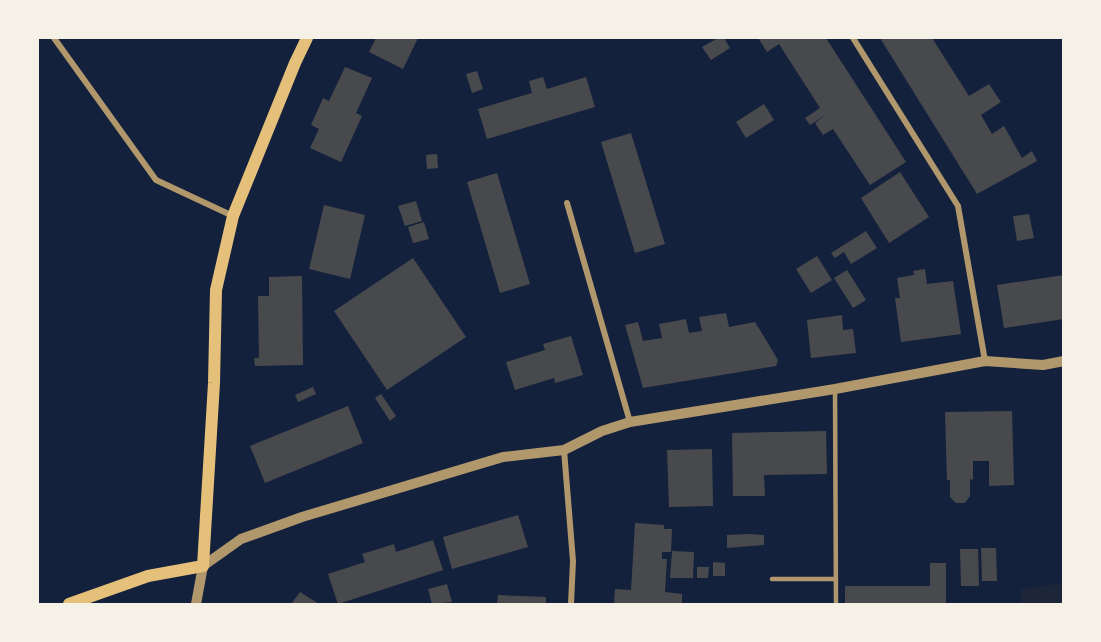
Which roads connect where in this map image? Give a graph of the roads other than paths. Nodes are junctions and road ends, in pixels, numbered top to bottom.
1 (54, 38) edge
2 (307, 38) edge
3 (853, 38) edge
4 (567, 203) dead end
5 (233, 216) junction
6 (985, 361) junction
7 (1064, 362) edge
8 (835, 388) junction
9 (630, 422) junction
10 (564, 450) junction
11 (203, 566) junction
12 (772, 579) dead end
13 (836, 579) junction
14 (69, 604) edge
15 (196, 604) edge
16 (571, 604) edge
17 (836, 604) edge

1 - 5 street
2 - 5 main road
3 - 6 street
4 - 9 street
5 - 11 main road
6 - 7 street
6 - 8 street
8 - 9 street
8 - 13 lane
9 - 10 street
10 - 11 street
10 - 16 street
11 - 14 main road
11 - 15 street
12 - 13 lane
13 - 17 lane

